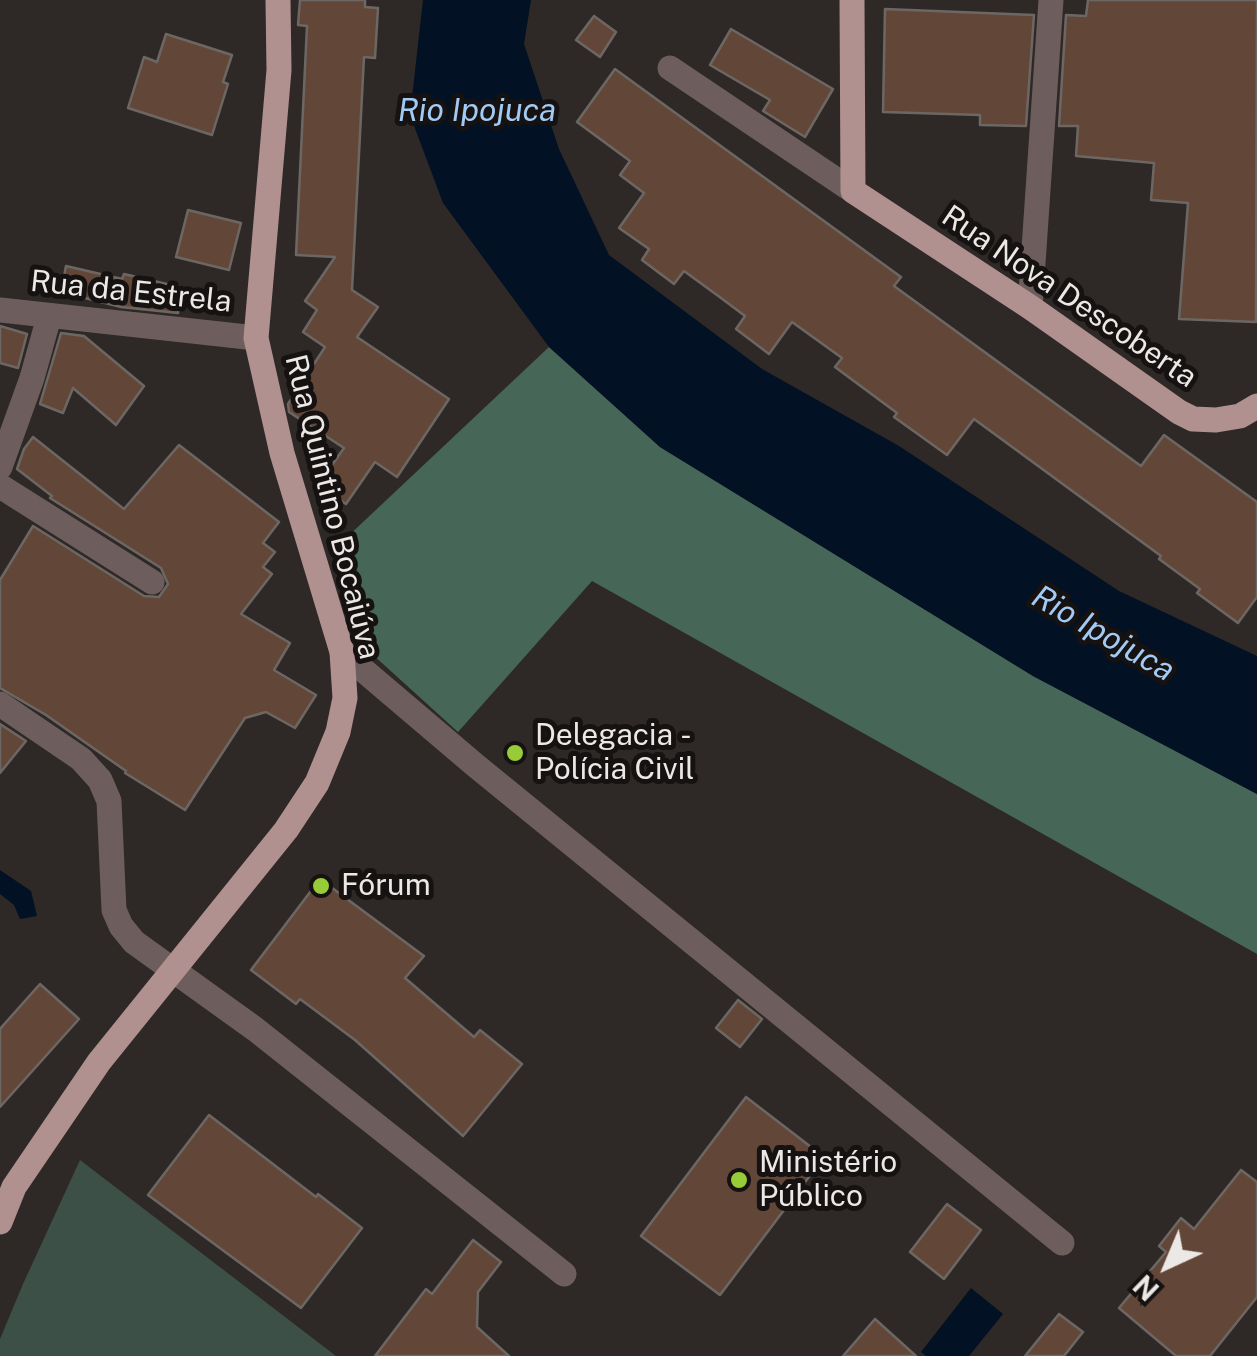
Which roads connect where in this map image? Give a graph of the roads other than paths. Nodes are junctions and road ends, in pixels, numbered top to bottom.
1 (278, 0) edge
2 (852, 0) edge
3 (1050, 0) edge
4 (670, 68) dead end
5 (854, 190) junction
6 (1030, 307) junction
7 (0, 310) edge
8 (49, 317) junction
9 (256, 338) junction
10 (1257, 406) edge
11 (0, 467) edge
12 (0, 486) edge
13 (152, 582) dead end
14 (342, 652) junction
15 (0, 704) edge
16 (172, 968) junction
17 (0, 1222) edge
18 (1062, 1244) dead end
19 (564, 1274) dead end

1 - 9 main road, Rua Quintino Bocaiúva
2 - 5 main road
3 - 6 street
4 - 5 street
5 - 6 main road, Rua Nova Descoberta
6 - 10 main road, Rua Nova Descoberta
7 - 8 street, Rua da Estrela
8 - 9 street, Rua da Estrela
8 - 11 street
9 - 14 main road, Rua Quintino Bocaiúva
12 - 13 street
14 - 16 main road, Rua Quintino Bocaiúva
14 - 18 street
15 - 16 street
16 - 17 main road, Rua Quintino Bocaiúva
16 - 19 street

